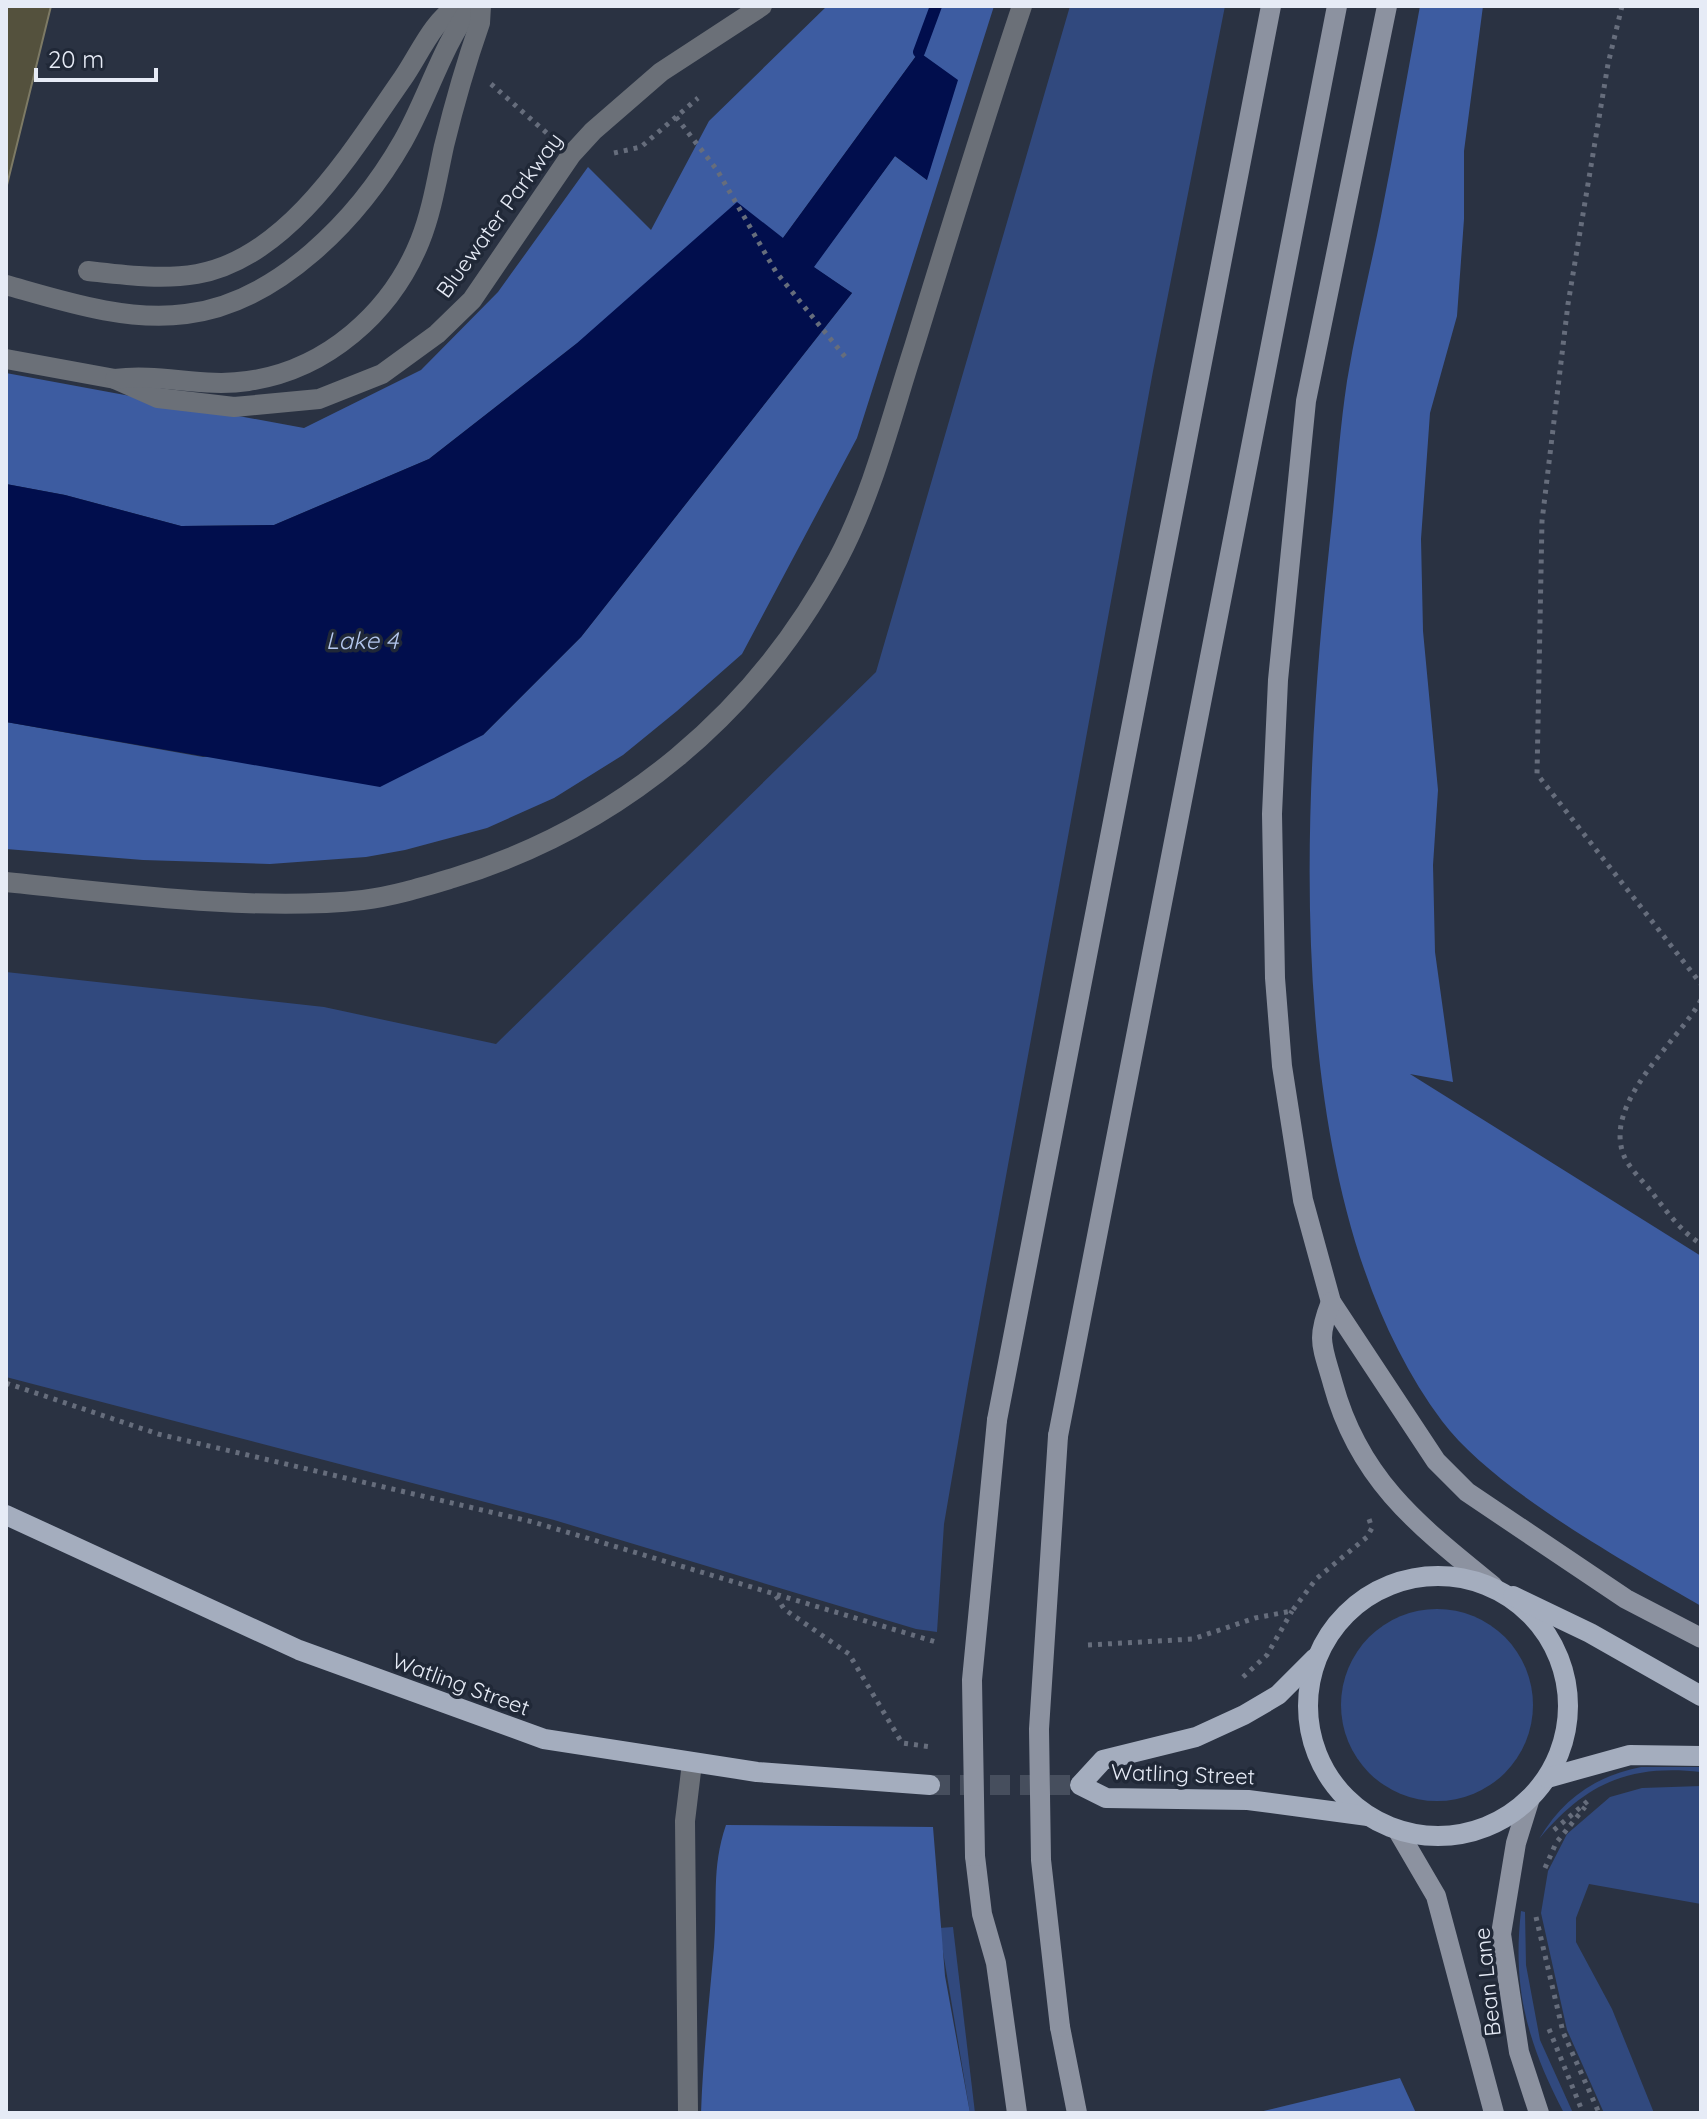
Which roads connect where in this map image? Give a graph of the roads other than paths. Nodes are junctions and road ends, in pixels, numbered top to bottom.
1 (458, 6) edge
2 (472, 6) edge
3 (481, 6) edge
4 (762, 6) edge
5 (1022, 6) edge
6 (1271, 6) edge
7 (1337, 6) edge
8 (1387, 6) edge
9 (88, 271) dead end
10 (6, 285) edge
11 (6, 359) edge
12 (115, 379) junction
13 (6, 882) edge
14 (1331, 1302) junction
15 (6, 1515) edge
16 (1496, 1588) junction
17 (1701, 1638) edge
18 (1315, 1658) junction
19 (1701, 1696) edge
20 (1701, 1756) edge
21 (692, 1763) junction
22 (1547, 1778) junction
23 (930, 1785) tunnel mouth
24 (1530, 1798) junction
25 (1368, 1816) junction
26 (1398, 1831) junction
27 (688, 2113) edge
28 (1017, 2113) edge
29 (1077, 2113) edge
30 (1494, 2113) edge
31 (1539, 2113) edge

1 - 9 street
2 - 10 street
3 - 12 street, Bluewater Parkway
4 - 12 street, Bluewater Parkway
5 - 13 street
6 - 28 main road, bridge
7 - 29 main road, bridge
8 - 14 main road
11 - 12 street, Bluewater Parkway
14 - 16 main road
14 - 17 main road
15 - 21 main road, Watling Street
16 - 18 main road
16 - 19 main road
16 - 22 main road
18 - 25 main road
18 - 25 main road, Watling Street
20 - 22 main road
21 - 23 main road, Watling Street
21 - 27 street
22 - 24 main road
24 - 26 main road
24 - 31 main road, Bean Lane
25 - 26 main road
26 - 30 main road, Bean Lane

